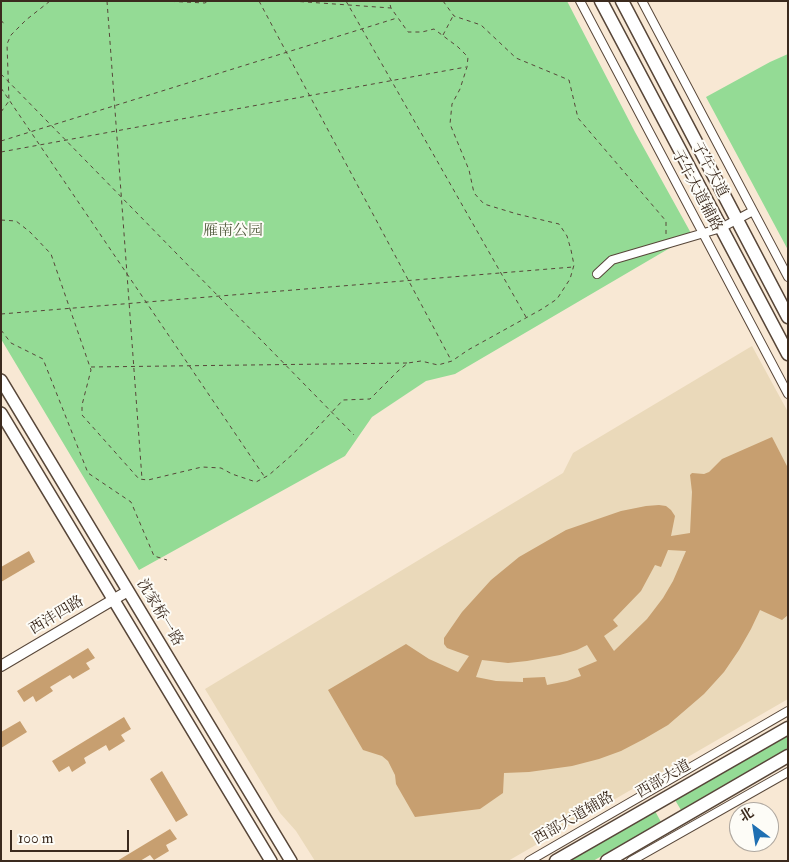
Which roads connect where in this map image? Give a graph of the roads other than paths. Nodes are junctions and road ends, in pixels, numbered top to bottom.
1 (580, 1) edge
2 (601, 1) edge
3 (622, 1) edge
4 (642, 1) edge
5 (753, 211) junction
6 (736, 220) junction
7 (721, 228) junction
8 (702, 233) junction
9 (597, 274) dead end
10 (788, 277) edge
11 (788, 317) edge
12 (788, 354) edge
13 (1, 380) edge
14 (788, 394) edge
15 (1, 413) edge
16 (128, 591) junction
17 (113, 600) junction
18 (1, 666) edge
19 (788, 711) edge
20 (788, 728) edge
21 (788, 756) edge
22 (788, 772) edge
23 (271, 861) edge
24 (291, 861) edge
25 (529, 861) edge
26 (556, 861) edge
27 (607, 861) edge
28 (632, 861) edge

1 - 8 street, 子午大道辅路
2 - 7 main road, 子午大道
3 - 6 main road, 子午大道
4 - 5 street
5 - 6 street
5 - 10 street
6 - 7 street
6 - 11 main road, 子午大道
7 - 8 street
7 - 12 main road, 子午大道
8 - 9 street
8 - 14 street, 子午大道辅路
13 - 16 main road, 沈家桥一路
15 - 17 main road
16 - 17 street, 西沣四路
16 - 24 main road, 沈家桥一路
17 - 18 street, 西沣四路
17 - 23 main road
19 - 25 street, 西部大道辅路
20 - 26 main road, 西部大道
21 - 27 main road
22 - 28 street

